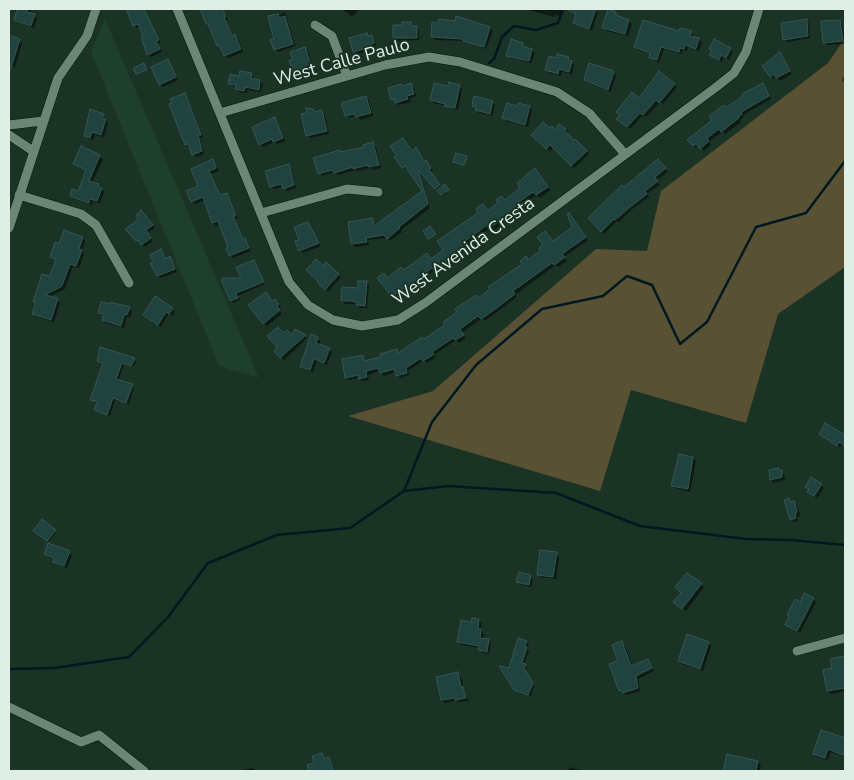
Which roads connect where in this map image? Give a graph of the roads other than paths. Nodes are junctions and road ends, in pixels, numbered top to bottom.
1 (96, 9) edge
2 (178, 9) edge
3 (759, 9) edge
4 (315, 25) dead end
5 (347, 76) junction
6 (220, 113) junction
7 (43, 121) junction
8 (9, 125) edge
9 (9, 135) edge
10 (33, 151) junction
11 (625, 154) junction
12 (378, 192) dead end
13 (19, 195) junction
14 (261, 213) junction
15 (9, 228) edge
16 (129, 282) dead end
17 (845, 638) edge
18 (797, 651) dead end
19 (9, 708) edge
20 (144, 771) edge

1 - 7 street
2 - 6 street, West Avenida Cresta
3 - 11 street, West Avenida Cresta
4 - 5 street
5 - 6 street, West Calle Paulo
5 - 11 street, West Calle Paulo
6 - 14 street, West Avenida Cresta
7 - 8 street
7 - 10 street
9 - 10 street
10 - 13 street
11 - 14 street, West Avenida Cresta
12 - 14 street
13 - 15 street
13 - 16 street
17 - 18 street
19 - 20 street

